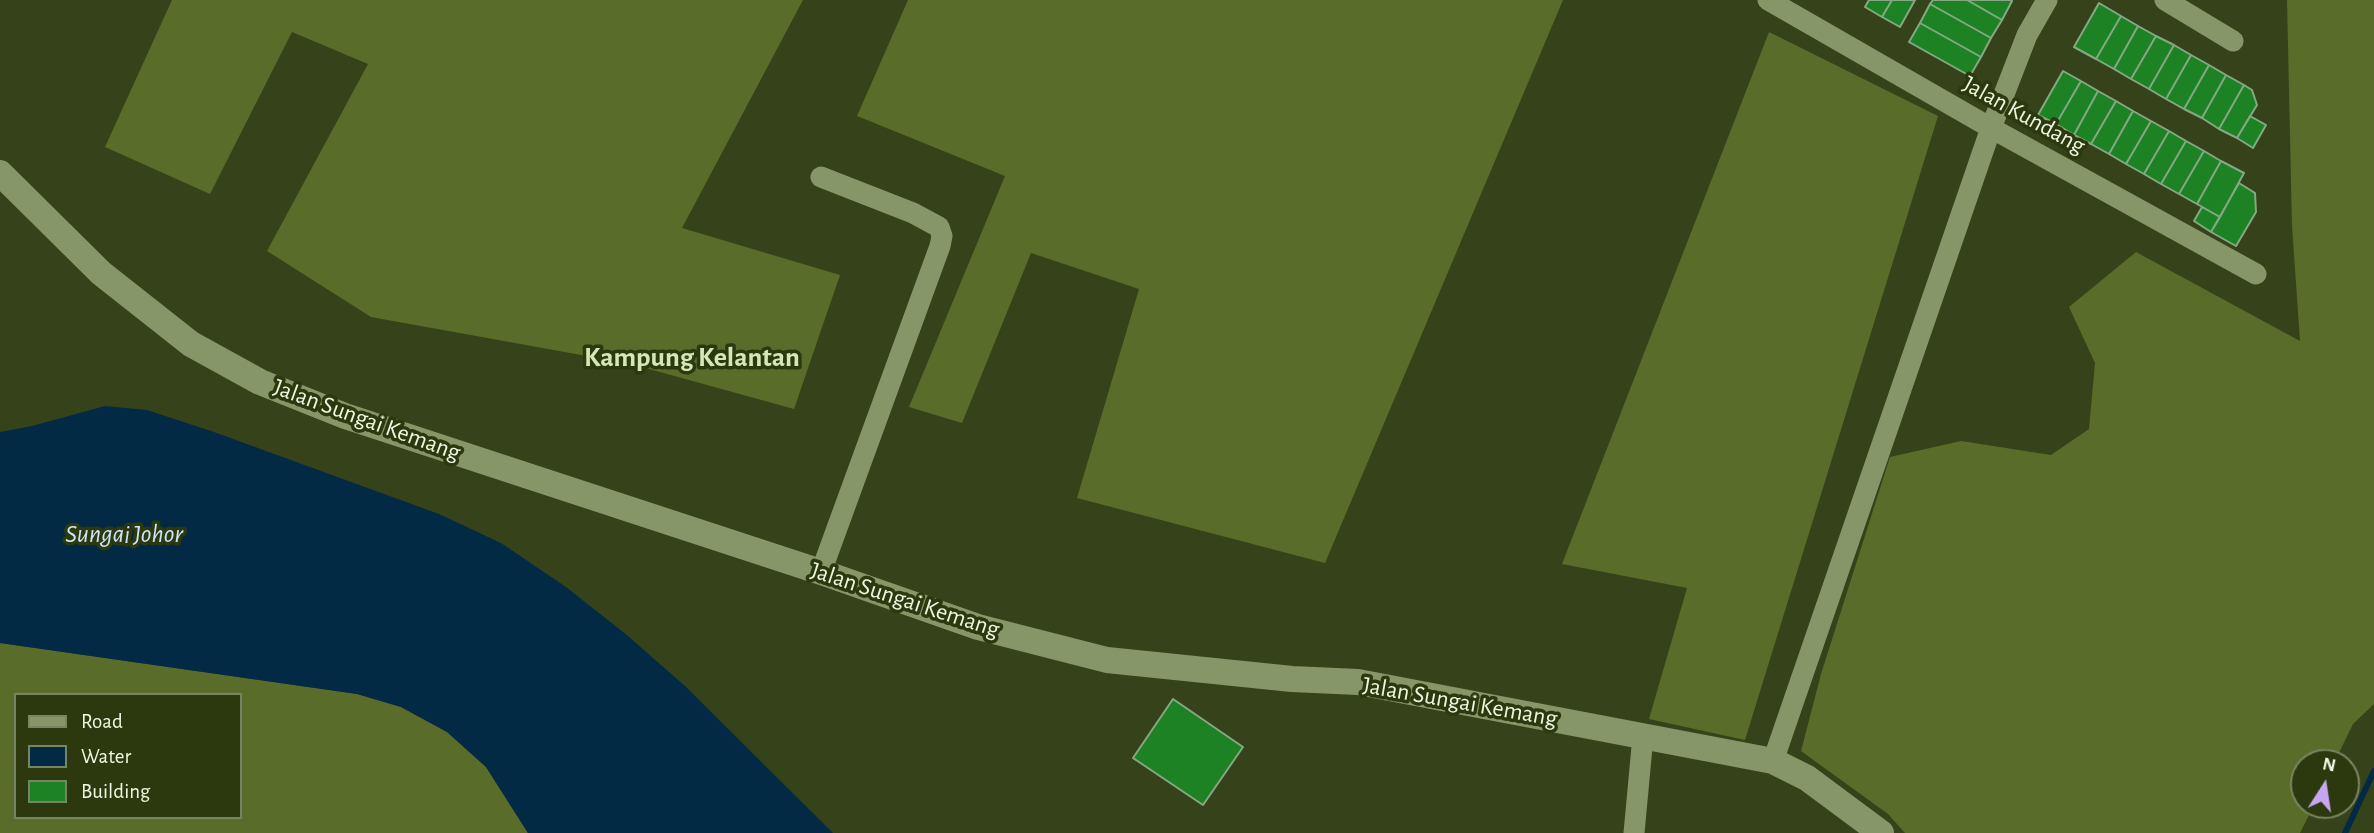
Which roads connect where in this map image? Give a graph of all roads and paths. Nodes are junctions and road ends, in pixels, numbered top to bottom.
1 (1768, 0) edge
2 (2047, 0) edge
3 (2165, 0) edge
4 (2233, 41) dead end
5 (1991, 128) junction
6 (0, 173) edge
7 (821, 177) dead end
8 (2256, 274) dead end
9 (821, 572) junction
10 (1643, 736) junction
11 (1773, 761) junction
12 (1634, 833) edge
13 (1881, 833) edge

1 - 5 street, Jalan Kundang
2 - 5 street
3 - 4 street
5 - 8 street, Jalan Kundang
5 - 11 street
6 - 9 street, Jalan Sungai Kemang
7 - 9 street
9 - 10 street, Jalan Sungai Kemang
10 - 11 street, Jalan Sungai Kemang
10 - 12 street
11 - 13 street, Jalan Sungai Kemang

